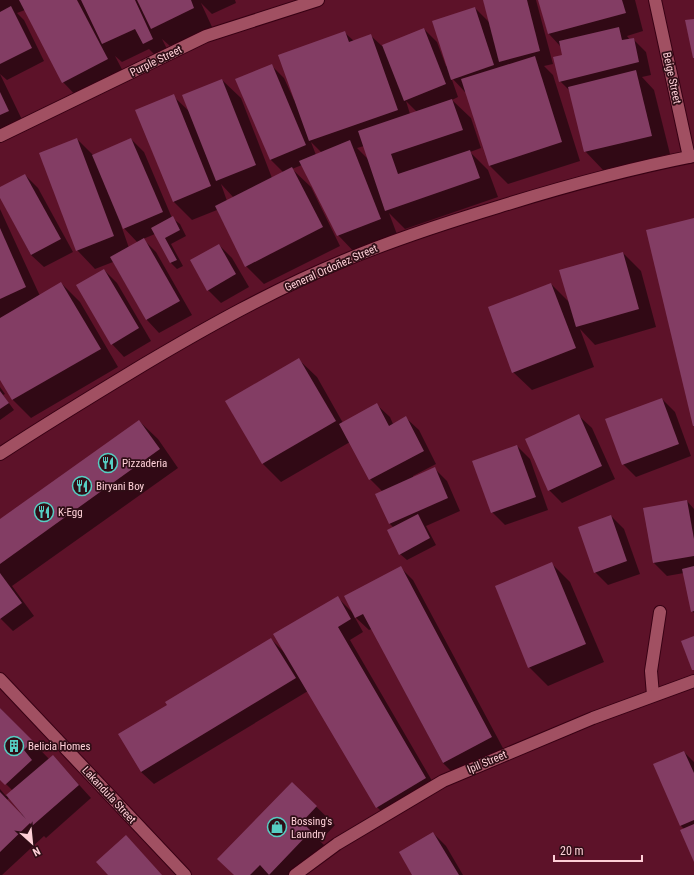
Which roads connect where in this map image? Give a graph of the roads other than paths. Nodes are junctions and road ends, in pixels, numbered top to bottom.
1 (318, 0) edge
2 (655, 0) edge
3 (0, 136) edge
4 (692, 156) edge
5 (0, 454) edge
6 (660, 612) dead end
7 (0, 680) edge
8 (694, 681) edge
9 (653, 696) junction
10 (185, 875) edge
11 (295, 875) edge

1 - 3 street, Purple Street
2 - 4 street, Beige Street
4 - 5 street, General Ordoñez Street
6 - 9 street
7 - 10 street, Lakandula Street
8 - 9 street, Ipil Street
9 - 11 street, Ipil Street

